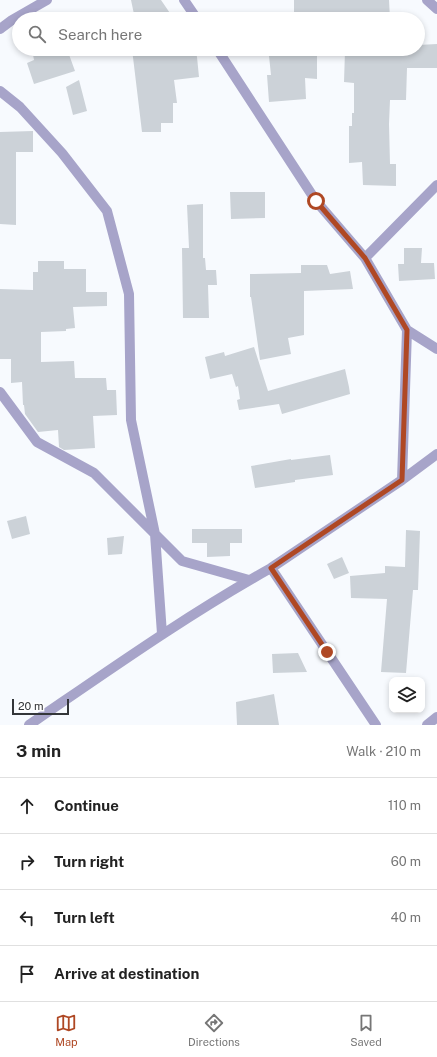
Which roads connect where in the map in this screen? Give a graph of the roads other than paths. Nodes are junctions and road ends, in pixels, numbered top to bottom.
1 (47, 0) edge
2 (184, 0) edge
3 (427, 0) edge
4 (437, 9) edge
5 (25, 12) edge
6 (192, 12) edge
7 (12, 20) edge
8 (0, 29) edge
9 (222, 56) edge
10 (0, 91) edge
11 (437, 185) edge
12 (365, 258) junction
13 (407, 330) junction
14 (437, 349) edge
15 (0, 392) edge
16 (437, 454) edge
17 (402, 480) junction
18 (154, 534) junction
19 (271, 568) junction
20 (249, 580) junction
21 (162, 634) junction
22 (437, 718) edge
23 (29, 725) edge
24 (376, 725) edge
25 (427, 725) edge

1 - 5 street
2 - 6 street
3 - 4 street
7 - 8 street
9 - 12 street
10 - 18 street
11 - 12 street
12 - 13 street
13 - 14 street
13 - 17 street
15 - 18 street
16 - 17 street
17 - 19 street
18 - 20 street
18 - 21 street
19 - 20 street
19 - 24 street
20 - 21 street
21 - 23 street
22 - 25 street

